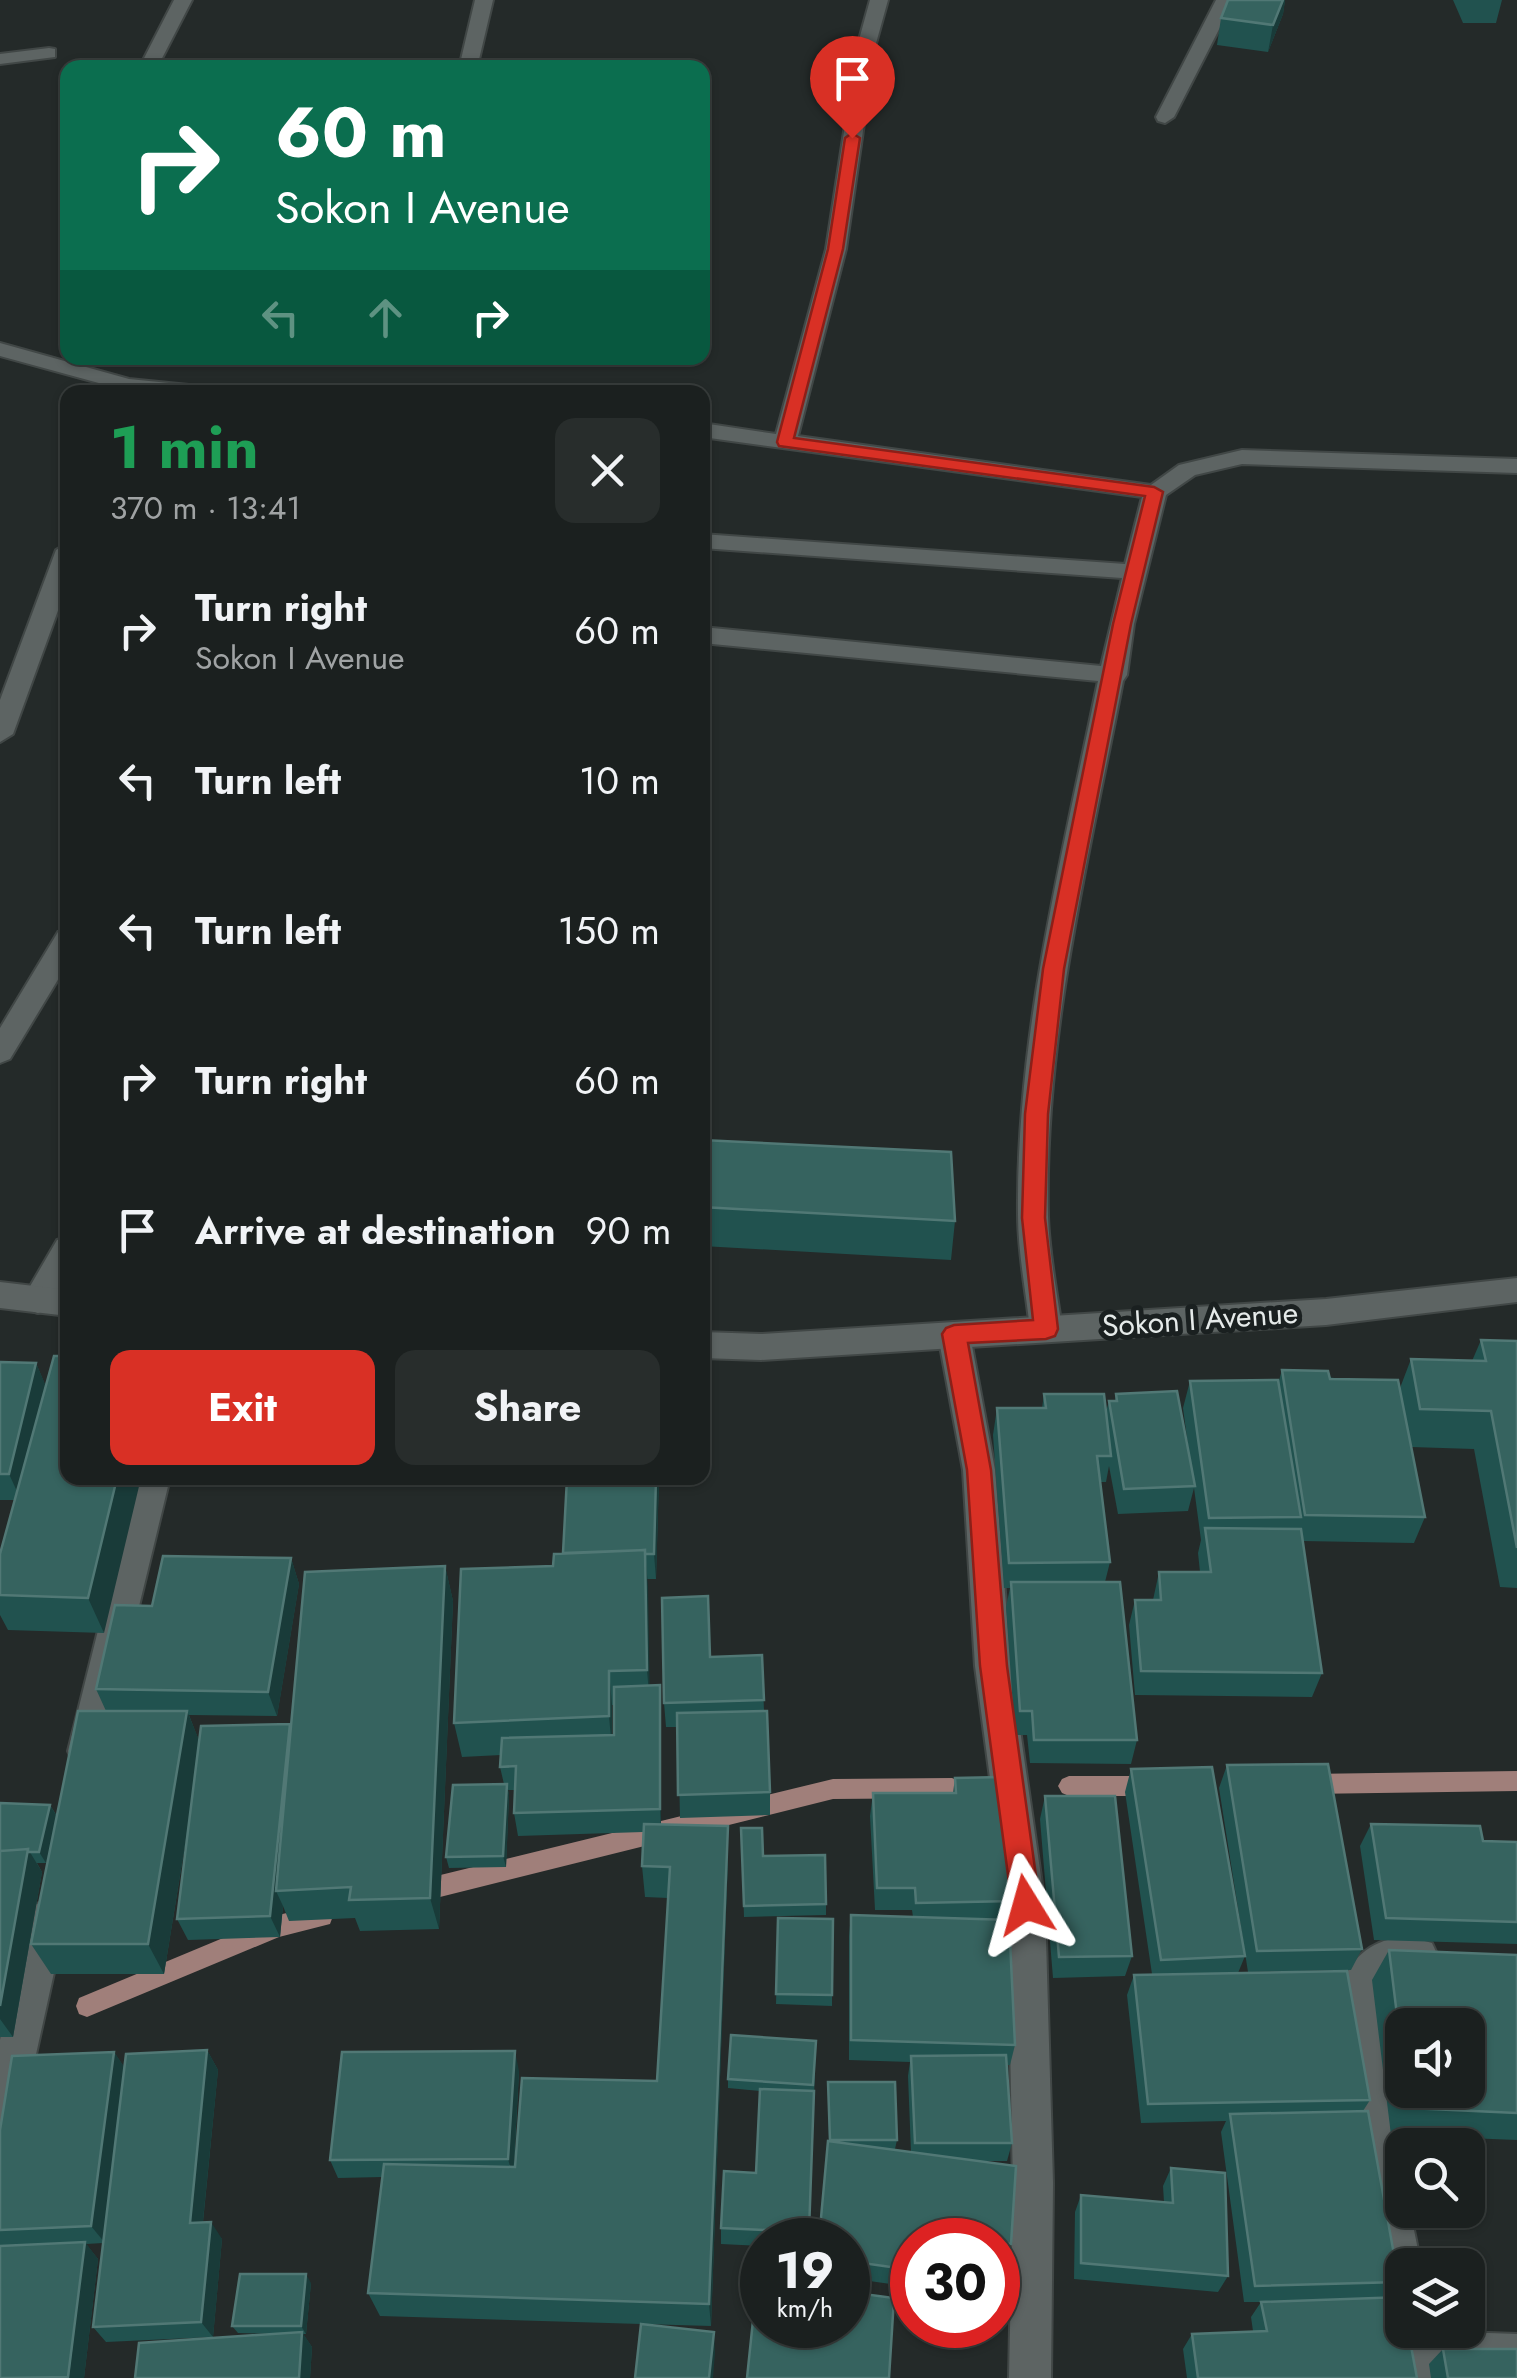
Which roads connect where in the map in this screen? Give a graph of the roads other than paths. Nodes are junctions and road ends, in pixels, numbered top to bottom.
1 (183, 0) edge
2 (484, 0) edge
3 (880, 0) edge
4 (1225, 0) edge
5 (49, 54) dead end
6 (0, 59) edge
7 (152, 60) edge
8 (470, 60) edge
9 (1165, 118) dead end
10 (0, 349) edge
11 (113, 385) edge
12 (710, 431) edge
13 (785, 442) junction
14 (1517, 466) edge
15 (1154, 492) junction
16 (710, 543) edge
17 (60, 572) edge
18 (1134, 572) junction
19 (710, 636) edge
20 (1115, 675) junction
21 (0, 734) edge
22 (60, 952) edge
23 (0, 1052) edge
24 (60, 1277) edge
25 (1517, 1290) edge
26 (0, 1295) edge
27 (53, 1301) edge
28 (1046, 1329) junction
29 (954, 1334) junction
30 (710, 1345) edge
31 (152, 1485) edge
32 (76, 1791) edge
33 (54, 1886) edge
34 (1462, 1958) edge
35 (0, 2127) edge
36 (1397, 2248) edge
37 (1418, 2353) edge
38 (1517, 2354) edge
39 (1030, 2378) edge

1 - 7 street
2 - 8 street
3 - 13 street
4 - 9 street
5 - 6 street
10 - 11 street
12 - 13 street
13 - 15 street
14 - 15 street
15 - 18 street
16 - 18 street
17 - 21 street
18 - 20 street
19 - 20 street
20 - 28 street
22 - 23 street
24 - 27 street
25 - 28 street, Sokon I Avenue
26 - 27 street
28 - 29 street, Sokon I Avenue
29 - 30 street, Sokon I Avenue
29 - 39 street
31 - 32 street
33 - 35 street
34 - 36 street
37 - 38 street

